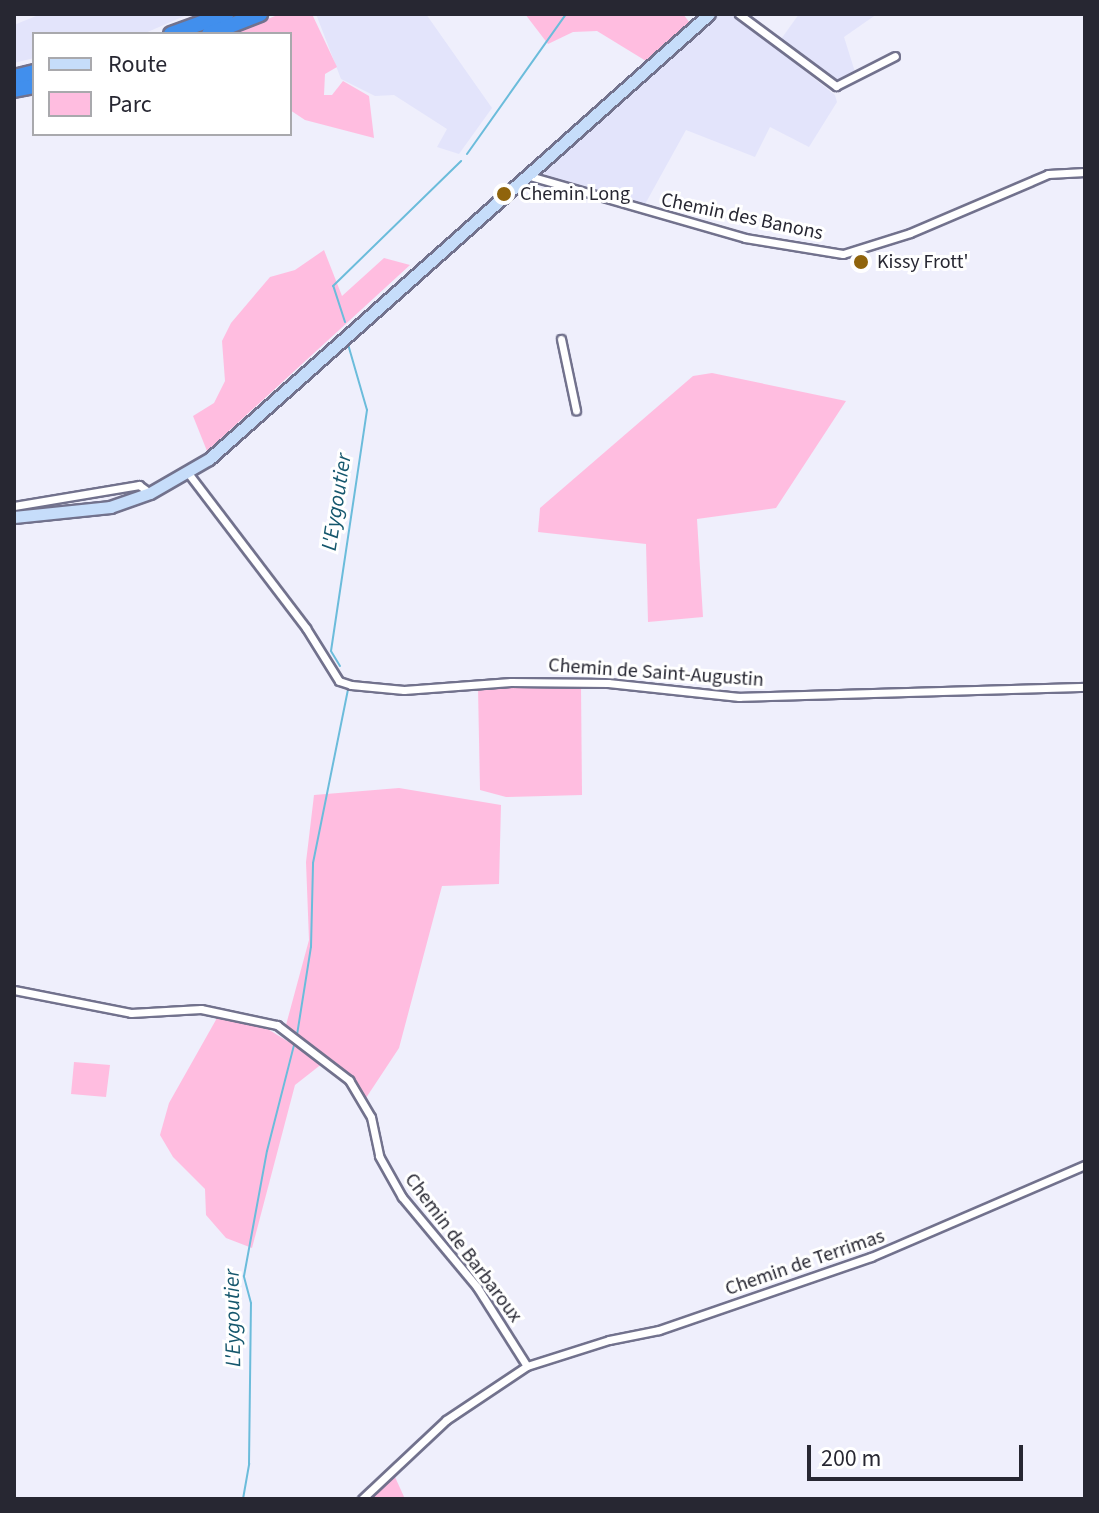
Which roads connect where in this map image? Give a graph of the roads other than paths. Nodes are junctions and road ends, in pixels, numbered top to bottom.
1 (226, 14) edge
2 (260, 14) edge
3 (709, 14) edge
4 (739, 14) edge
5 (176, 32) edge
6 (214, 32) edge
7 (895, 56) dead end
8 (1085, 172) edge
9 (526, 175) junction
10 (561, 339) dead end
11 (576, 410) dead end
12 (188, 473) junction
13 (150, 493) junction
14 (14, 506) edge
15 (14, 517) edge
16 (1085, 687) edge
17 (14, 990) edge
18 (1085, 1165) edge
19 (527, 1366) junction
20 (362, 1499) edge

1 - 5 highway
2 - 6 highway
3 - 9 main road
4 - 7 street
8 - 9 street, Chemin des Banons
9 - 12 main road
10 - 11 street
12 - 13 main road
12 - 16 street, Chemin de Saint-Augustin
13 - 14 street
13 - 15 main road
17 - 19 street, Chemin de Barbaroux
18 - 19 street, Chemin de Terrimas
19 - 20 street, Chemin de Terrimas

